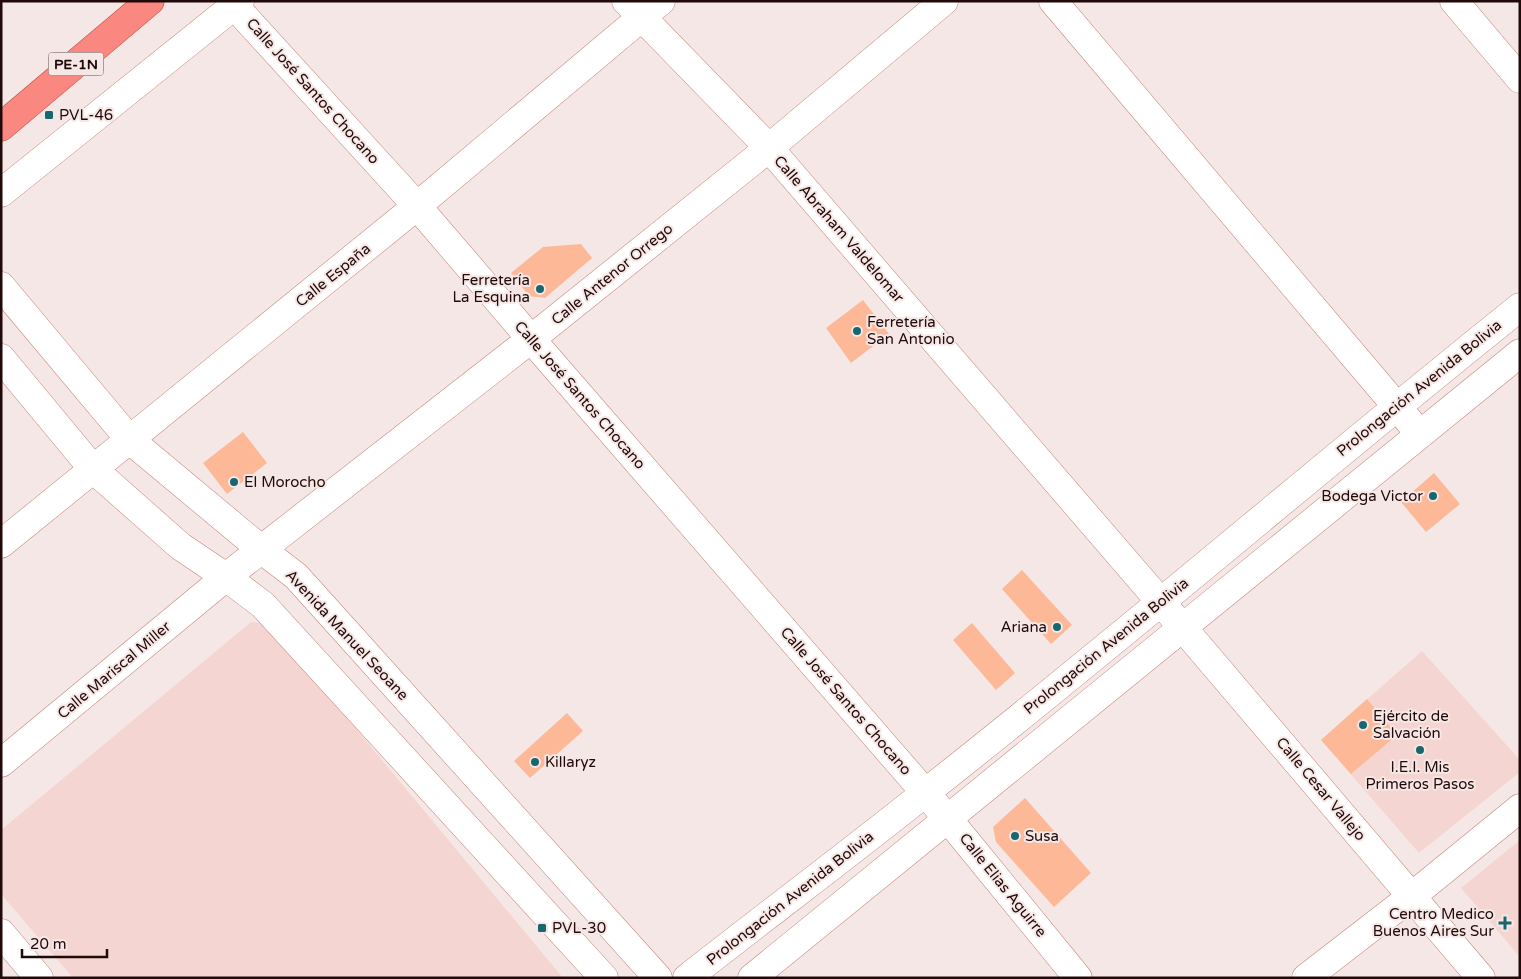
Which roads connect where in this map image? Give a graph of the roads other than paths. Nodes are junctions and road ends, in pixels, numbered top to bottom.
1 (150, 1) edge
2 (944, 1) edge
3 (1053, 1) edge
4 (1454, 1) edge
5 (235, 3) edge
6 (643, 7) edge
7 (1520, 79) edge
8 (1, 127) edge
9 (769, 148) junction
10 (1, 193) edge
11 (418, 206) junction
12 (1, 286) edge
13 (1520, 307) edge
14 (531, 339) junction
15 (1520, 353) edge
16 (1, 358) edge
17 (1396, 406) junction
18 (1420, 434) junction
19 (130, 440) junction
20 (93, 470) junction
21 (1, 544) edge
22 (262, 550) junction
23 (226, 577) junction
24 (1160, 602) junction
25 (1183, 628) junction
26 (1, 763) edge
27 (926, 793) junction
28 (1520, 808) edge
29 (948, 819) junction
30 (1412, 896) junction
31 (1, 933) edge
32 (39, 978) edge
33 (604, 978) edge
34 (658, 978) edge
35 (687, 978) edge
36 (752, 978) edge
37 (1078, 978) edge
38 (1306, 978) edge
39 (1481, 978) edge

1 - 8 highway, PE-1N
2 - 9 street, Calle Antenor Orrego
3 - 17 street
4 - 7 street
5 - 10 street
5 - 11 street, Calle José Santos Chocano
6 - 9 street, Calle Abraham Valdelomar
6 - 11 street, Calle España
9 - 14 street, Calle Antenor Orrego
9 - 24 street, Calle Abraham Valdelomar
11 - 14 street, Calle José Santos Chocano
11 - 19 street, Calle España
12 - 19 street, Avenida Manuel Seoane
13 - 17 street, Prolongación Avenida Bolivia
14 - 22 street, Calle Antenor Orrego
14 - 27 street, Calle José Santos Chocano
15 - 18 street
16 - 20 street
17 - 18 street
17 - 24 street, Prolongación Avenida Bolivia
18 - 25 street
19 - 20 street, Calle España
19 - 22 street, Avenida Manuel Seoane
20 - 21 street, Calle España
20 - 23 street
22 - 23 street, Calle Antenor Orrego
22 - 34 street, Avenida Manuel Seoane
23 - 26 street, Calle Mariscal Miller
23 - 33 street
24 - 25 street, Calle Cesar Vallejo
24 - 27 street, Prolongación Avenida Bolivia
25 - 29 street
25 - 30 street, Calle Cesar Vallejo
27 - 29 street, Calle Elias Aguirre
27 - 35 street, Prolongación Avenida Bolivia
28 - 30 street
29 - 36 street
29 - 37 street, Calle Elias Aguirre
30 - 38 street
30 - 39 street, Calle Cesar Vallejo
31 - 32 street

